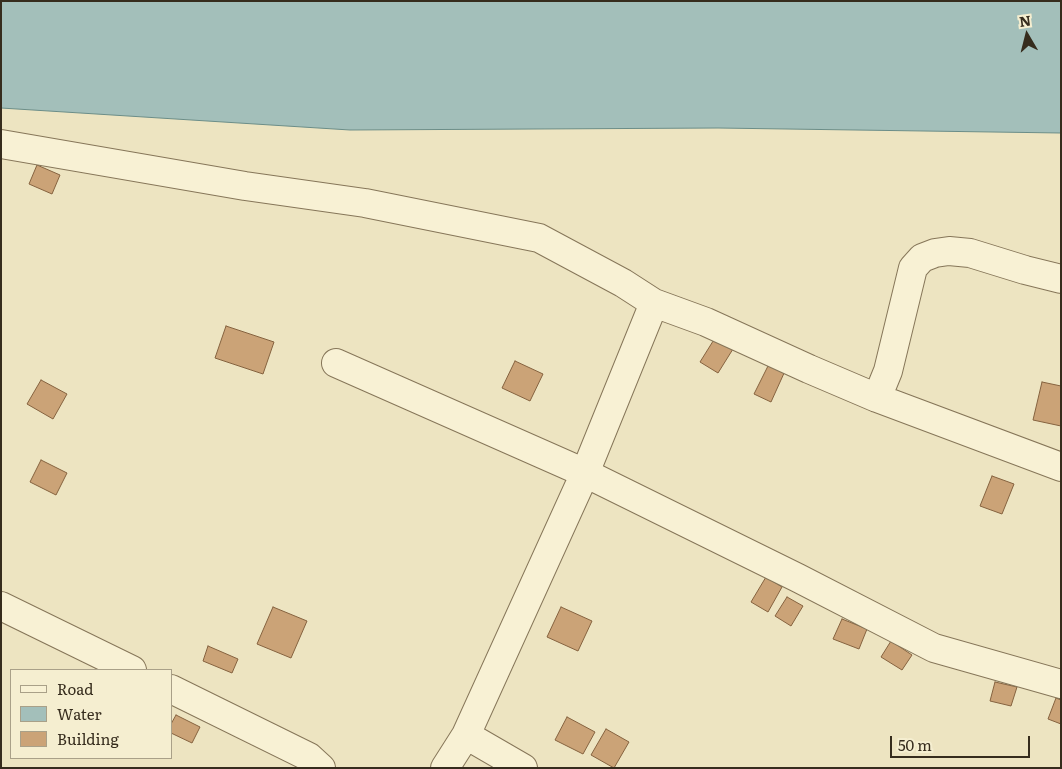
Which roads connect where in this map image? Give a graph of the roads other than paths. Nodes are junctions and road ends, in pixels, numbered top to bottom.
1 (1, 144) edge
2 (1061, 279) edge
3 (654, 303) junction
4 (336, 362) dead end
5 (877, 398) junction
6 (1061, 467) edge
7 (585, 473) junction
8 (1, 606) edge
9 (130, 669) edge
10 (1061, 684) edge
11 (172, 689) edge
12 (466, 735) junction
13 (321, 768) edge
14 (445, 768) edge
15 (523, 768) edge

1 - 3 street
2 - 5 street
3 - 5 street
3 - 7 street
4 - 7 street
5 - 6 street
7 - 10 street
7 - 12 street
8 - 9 street
11 - 13 street
12 - 14 street
12 - 15 street

